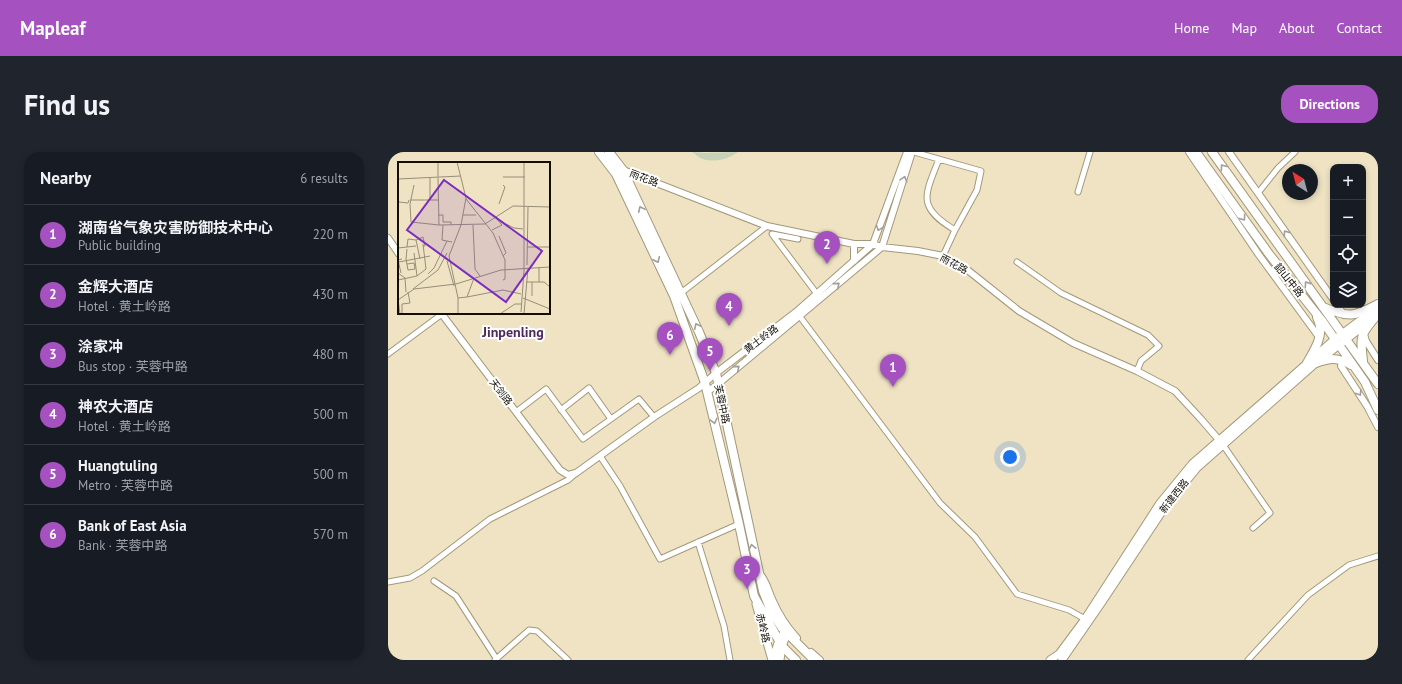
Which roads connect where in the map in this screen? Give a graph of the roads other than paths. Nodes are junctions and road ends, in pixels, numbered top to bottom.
1 (592, 152) edge
2 (599, 152) edge
3 (609, 152) edge
4 (907, 152) edge
5 (913, 152) edge
6 (1090, 152) edge
7 (1189, 152) edge
8 (1196, 152) edge
9 (1212, 152) edge
10 (1229, 152) edge
11 (1295, 152) edge
12 (939, 159) junction
13 (608, 163) junction
14 (623, 170) junction
15 (1078, 192) dead end
16 (1258, 193) junction
17 (767, 226) junction
18 (955, 230) junction
19 (388, 238) edge
20 (798, 239) dead end
21 (854, 244) junction
22 (873, 244) junction
23 (882, 247) junction
24 (398, 253) edge
25 (943, 256) junction
26 (854, 261) junction
27 (1017, 262) dead end
28 (681, 293) junction
29 (817, 294) junction
30 (1330, 295) edge
31 (1378, 305) edge
32 (1323, 307) junction
33 (1339, 308) edge
34 (1314, 311) junction
35 (441, 314) edge
36 (798, 314) junction
37 (1378, 314) edge
38 (1344, 315) junction
39 (1365, 330) junction
40 (1319, 337) junction
41 (1340, 339) junction
42 (388, 353) edge
43 (1343, 360) junction
44 (1378, 360) edge
45 (1363, 362) junction
46 (1312, 363) junction
47 (1356, 368) junction
48 (1137, 371) junction
49 (716, 373) junction
50 (705, 383) junction
51 (718, 384) junction
52 (1378, 384) edge
53 (707, 392) junction
54 (561, 410) junction
55 (1378, 410) edge
56 (516, 412) junction
57 (654, 417) junction
58 (611, 420) junction
59 (1378, 427) edge
60 (1221, 442) junction
61 (600, 456) junction
62 (576, 473) junction
63 (739, 524) junction
64 (1253, 528) dead end
65 (698, 542) junction
66 (1378, 556) edge
67 (758, 571) junction
68 (434, 581) dead end
69 (388, 582) edge
70 (754, 596) junction
71 (1085, 619) junction
72 (786, 632) junction
73 (780, 643) junction
74 (1062, 658) edge
75 (495, 659) edge
76 (568, 660) edge
77 (730, 660) edge
78 (772, 660) edge
79 (775, 660) edge
80 (780, 660) edge
81 (796, 660) edge
82 (814, 660) edge
83 (820, 660) edge
84 (1050, 660) edge
85 (1054, 660) edge
86 (1248, 660) edge

1 - 13 main road
2 - 13 main road, 芙蓉中路
3 - 14 main road, 芙蓉中路
4 -> 22 street, 黄土岭路
5 - 12 street
23 -> 5 street
6 - 15 street
7 - 40 street
8 -> 34 main road, 韶山中路
32 -> 9 main road, 韶山中路
10 - 16 street
11 - 16 street
12 - 18 street
12 - 18 street
13 -> 50 main road, 芙蓉中路
14 - 17 street, 雨花路
28 -> 14 main road, 芙蓉中路
30 -> 16 street
17 - 21 street, 雨花路
17 - 28 street
18 - 25 street
19 - 24 street
20 - 29 street
21 - 22 street, 雨花路
21 - 26 street
22 - 23 street, 雨花路
22 - 26 street, 黄土岭路
23 - 25 street, 雨花路
36 -> 23 street, 黄土岭路
25 - 48 street, 雨花路
26 - 29 street, 黄土岭路
27 - 48 street
49 -> 28 main road, 芙蓉中路
29 - 36 street, 黄土岭路
31 - 38 main road
31 - 41 main road
32 - 38 main road
32 - 41 main road, 韶山中路
33 - 38 street
34 - 40 main road
34 - 41 main road, 韶山中路
35 - 42 street
35 - 56 street, 天剑路
36 - 49 street, 黄土岭路
51 -> 36 street, 黄土岭路
36 - 71 street
37 - 39 main road
37 - 41 main road
39 - 44 street
39 - 45 main road
40 - 46 main road
41 - 45 main road, 韶山中路
41 - 46 main road, 新建西路
41 - 47 main road, 韶山中路
43 - 46 main road
43 - 47 main road
43 -> 59 street
45 - 52 main road, 韶山中路
46 - 60 main road, 新建西路
47 - 55 main road, 韶山中路
48 - 60 street, 雨花路
49 - 50 street, 黄土岭路
49 - 51 main road, 芙蓉中路
50 - 53 main road, 芙蓉中路
50 - 57 street, 黄土岭路
51 - 53 street, 黄土岭路
67 -> 51 main road, 芙蓉中路
53 -> 63 main road, 芙蓉中路
54 - 56 street
54 - 58 street
54 - 58 street
56 - 62 street, 天剑路
57 - 58 street
57 - 61 street, 黄土岭路
60 - 64 street
60 - 71 main road, 新建西路
60 - 74 main road, 新建西路
61 - 62 street, 黄土岭路
61 - 65 street
62 - 69 street
63 - 65 street
63 - 70 main road, 芙蓉中路
65 - 77 street
66 - 86 street
67 - 72 main road, 芙蓉中路
67 - 83 street
68 - 75 street
70 - 73 main road, 芙蓉中路
70 - 78 main road, 赤岭路
71 - 74 main road, 新建西路
72 - 73 main road, 赤岭路
72 - 82 main road, 芙蓉中路
73 - 79 main road, 赤岭路
73 - 80 main road, 赤岭路
73 - 81 main road, 芙蓉中路
74 - 84 main road, 新建西路
74 - 85 main road, 新建西路
75 - 76 street

